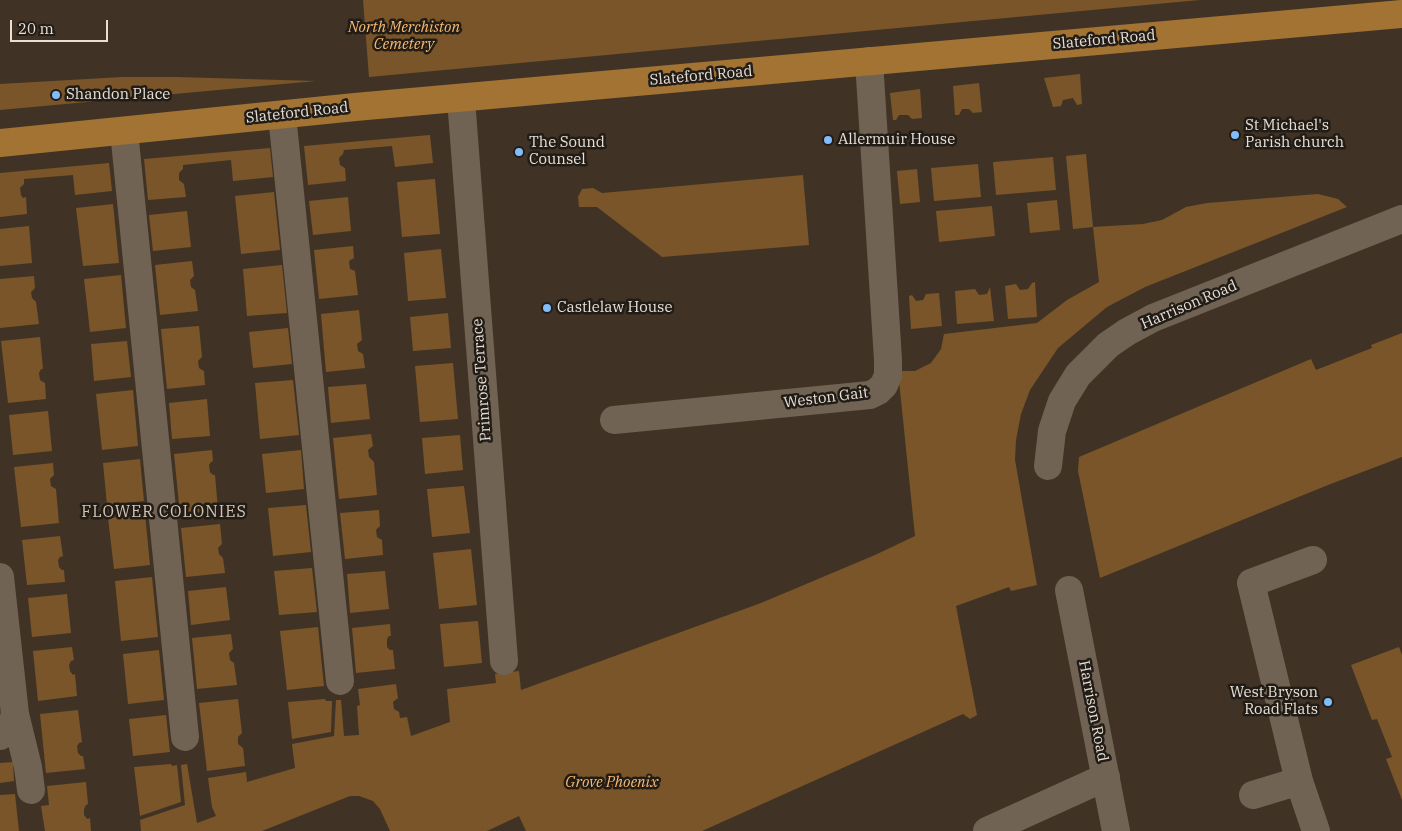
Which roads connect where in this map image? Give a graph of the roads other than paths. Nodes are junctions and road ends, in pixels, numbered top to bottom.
1 (1402, 14) edge
2 (869, 61) junction
3 (461, 99) junction
4 (282, 115) junction
5 (124, 131) junction
6 (0, 143) edge
7 (1402, 219) edge
8 (880, 234) junction
9 (906, 358) dead end
10 (614, 420) dead end
11 (1048, 466) dead end
12 (1313, 560) dead end
13 (0, 577) edge
14 (1069, 590) dead end
15 (504, 661) dead end
16 (340, 681) dead end
17 (7, 725) edge
18 (185, 736) dead end
19 (1106, 777) junction
20 (1299, 781) junction
21 (31, 790) dead end
22 (1253, 795) dead end
23 (987, 831) edge
24 (1116, 831) edge
25 (1316, 831) edge

1 - 2 main road, Slateford Road
2 - 3 main road, Slateford Road
2 - 8 street
3 - 4 main road, Slateford Road
3 - 15 street, Primrose Terrace
4 - 5 main road, Slateford Road
4 - 16 street
5 - 6 main road, Slateford Road
5 - 18 street
7 - 11 street, Harrison Road
8 - 9 street
8 - 10 street, Weston Gait
12 - 20 street
13 - 17 street
14 - 19 street, Harrison Road
17 - 21 street
19 - 23 street
19 - 24 street, Harrison Road
20 - 22 street
20 - 25 street

